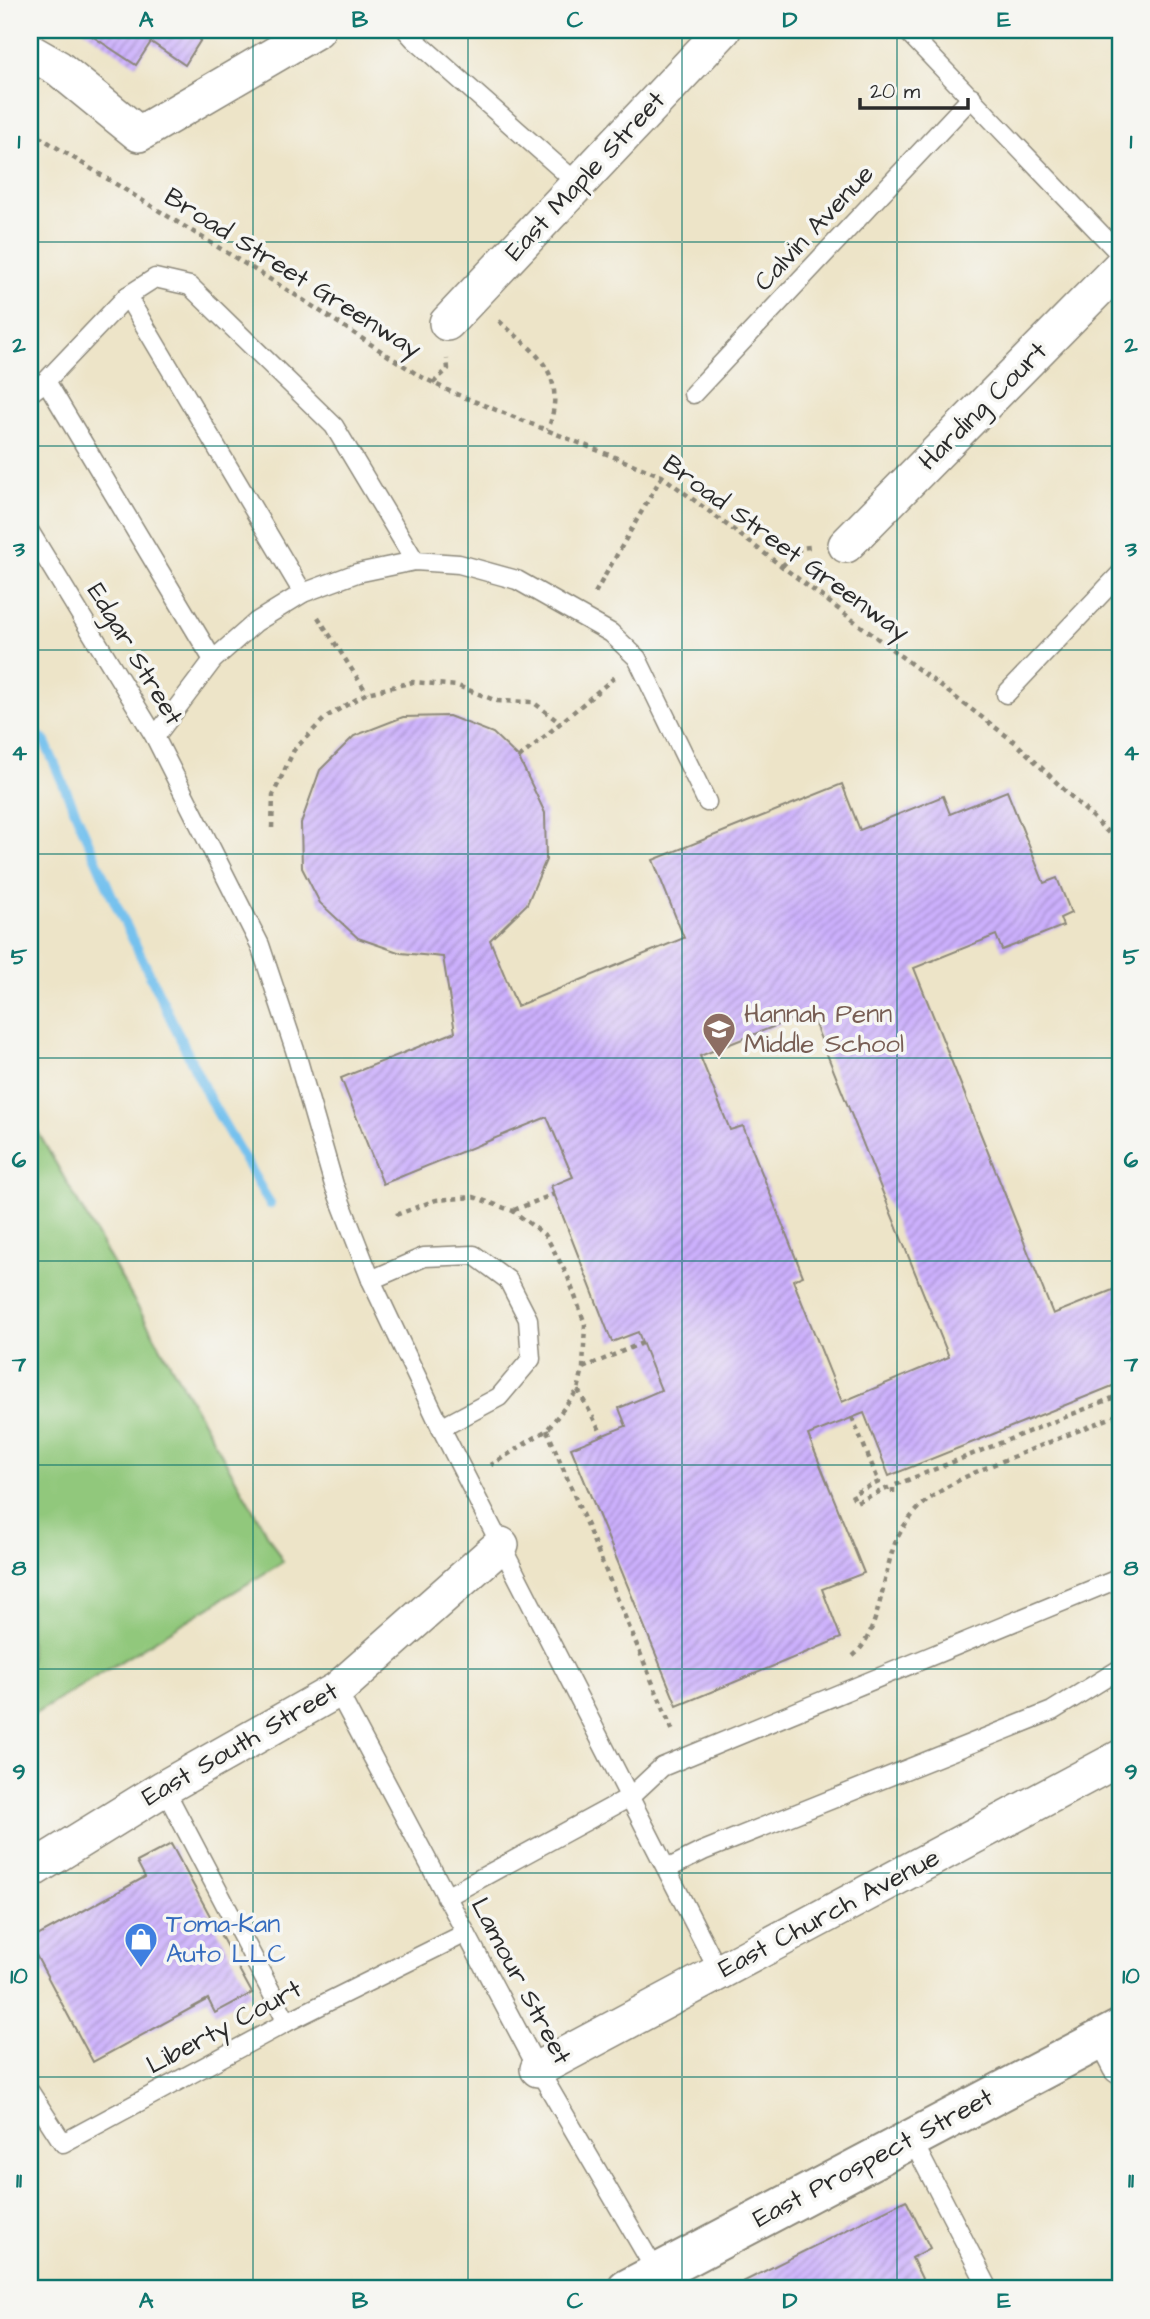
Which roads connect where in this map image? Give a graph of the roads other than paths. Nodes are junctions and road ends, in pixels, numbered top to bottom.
1 (317, 30) edge
2 (406, 30) edge
3 (723, 30) edge
4 (906, 30) edge
5 (30, 52) edge
6 (972, 97) junction
7 (578, 183) junction
8 (1120, 254) edge
9 (1120, 267) edge
10 (127, 296) junction
11 (447, 323) dead end
12 (46, 381) junction
13 (30, 393) edge
14 (693, 394) dead end
15 (30, 532) edge
16 (846, 545) dead end
17 (415, 561) junction
18 (1120, 574) edge
19 (303, 593) junction
20 (213, 660) junction
21 (1006, 694) dead end
22 (155, 737) junction
23 (708, 802) dead end
24 (371, 1280) junction
25 (441, 1428) junction
26 (501, 1545) junction
27 (1120, 1578) edge
28 (1120, 1669) edge
29 (337, 1690) junction
30 (1120, 1758) edge
31 (164, 1788) junction
32 (630, 1797) junction
33 (667, 1869) junction
34 (30, 1871) edge
35 (446, 1897) junction
36 (467, 1933) junction
37 (719, 1972) junction
38 (286, 2022) junction
39 (1115, 2044) edge
40 (538, 2069) junction
41 (30, 2092) edge
42 (911, 2138) junction
43 (651, 2284) edge
44 (989, 2289) edge

1 - 5 street
2 - 7 lane
3 - 7 street, East Maple Street
4 - 6 lane
6 - 8 lane
6 - 14 lane, Calvin Avenue
7 - 11 street, East Maple Street
9 - 16 street, Harding Court
10 - 12 lane
10 - 17 lane
10 - 19 lane
12 - 13 lane
12 - 20 lane
15 - 22 lane, Edgar Street
17 - 19 lane
17 - 23 lane
18 - 21 lane
19 - 20 lane
20 - 22 lane
22 - 24 lane, Edgar Street
24 - 25 lane, Edgar Street
24 - 25 lane
25 - 26 lane, Edgar Street
26 - 29 street, East South Street
26 - 32 lane, Edgar Street
27 - 32 lane
28 - 33 lane
29 - 31 street, East South Street
29 - 35 lane, Lamour Street
30 - 37 street, East Church Avenue
31 - 34 street, East South Street
31 - 38 lane
32 - 33 lane, Edgar Street
32 - 35 lane
33 - 37 lane, Edgar Street
35 - 36 lane, Lamour Street
36 - 38 lane, Liberty Court
36 - 40 lane, Lamour Street
37 - 40 street, East Church Avenue
38 - 41 lane, Liberty Court
39 - 42 main road, East Prospect Street
40 - 43 lane, Lamour Street
42 - 43 main road, East Prospect Street
42 - 44 lane

